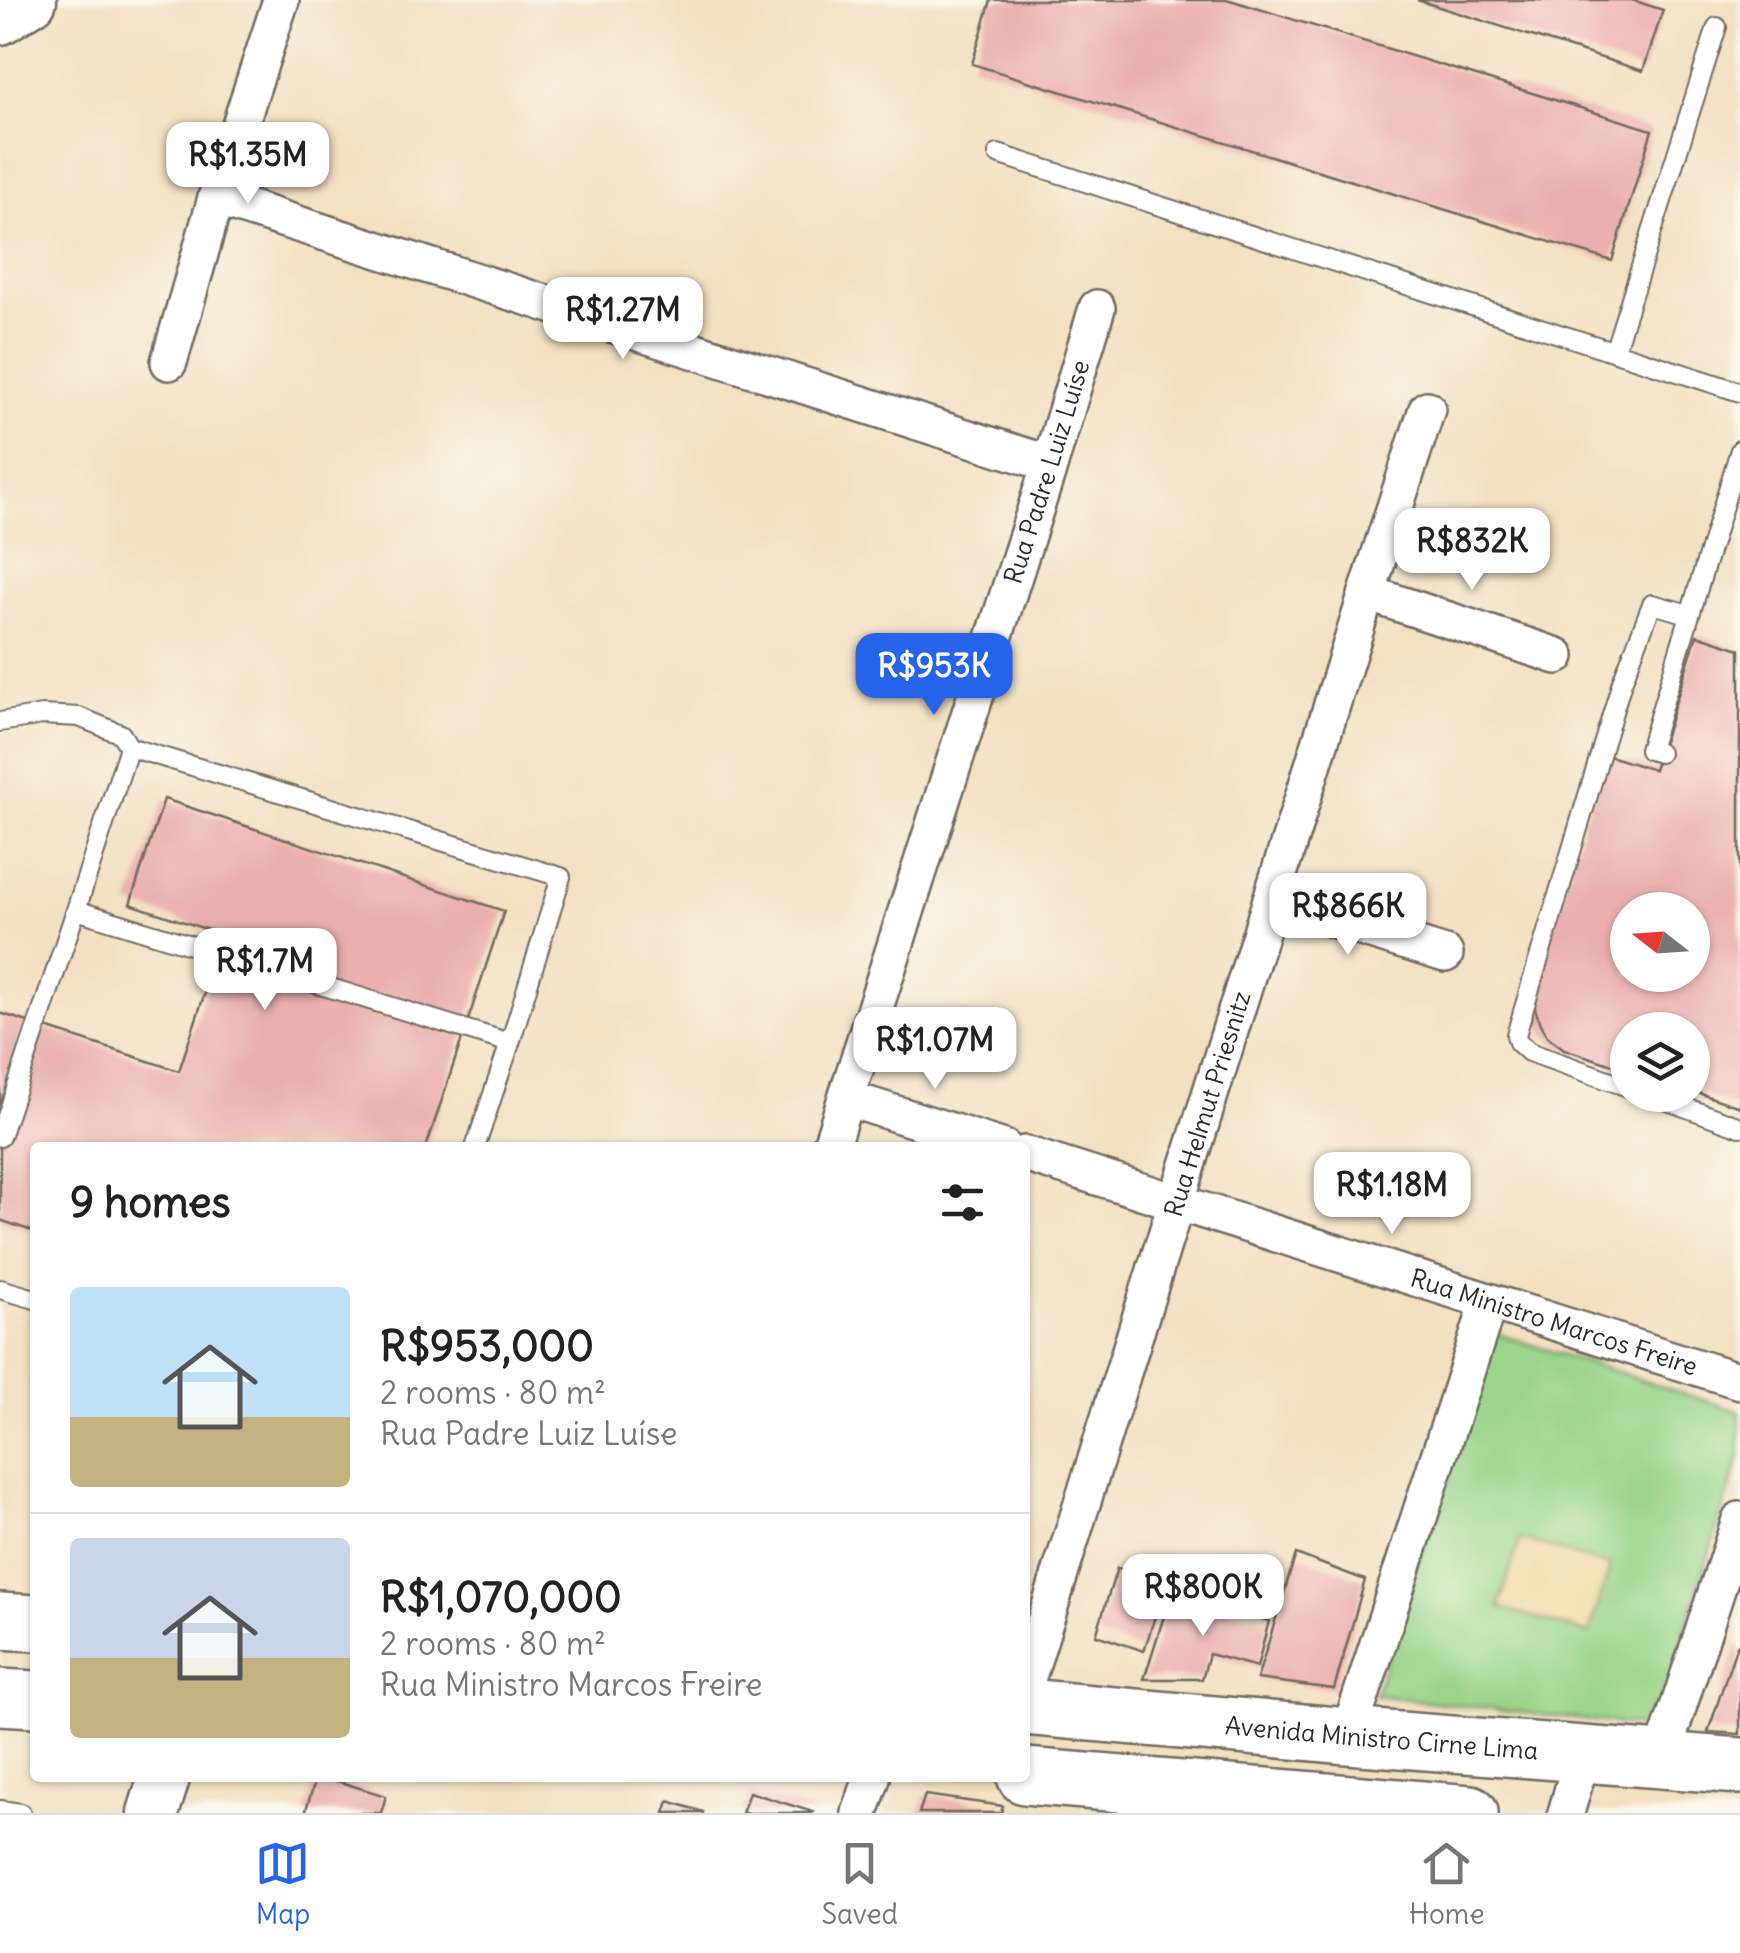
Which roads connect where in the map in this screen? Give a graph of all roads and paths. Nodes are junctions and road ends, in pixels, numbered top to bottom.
1 (30, 0) edge
2 (281, 0) edge
3 (268, 17) edge
4 (0, 18) edge
5 (1717, 27) dead end
6 (998, 154) dead end
7 (216, 198) junction
8 (1098, 308) dead end
9 (1614, 352) junction
10 (169, 362) dead end
11 (1740, 392) edge
12 (1427, 408) dead end
13 (1740, 450) edge
14 (1050, 464) junction
15 (1367, 593) junction
16 (1689, 614) junction
17 (1557, 656) dead end
18 (0, 722) edge
19 (128, 747) junction
20 (1659, 753) dead end
21 (1271, 900) junction
22 (76, 910) junction
23 (1444, 954) dead end
24 (510, 1043) junction
25 (1610, 1081) edge
26 (846, 1098) junction
27 (1700, 1112) edge
28 (1740, 1126) edge
29 (0, 1137) edge
30 (476, 1142) edge
31 (832, 1142) edge
32 (985, 1142) edge
33 (1030, 1156) edge
34 (1176, 1202) junction
35 (0, 1288) edge
36 (30, 1297) edge
37 (1488, 1302) junction
38 (1740, 1381) edge
39 (1740, 1520) edge
40 (0, 1621) edge
41 (30, 1624) edge
42 (1030, 1670) edge
43 (0, 1697) edge
44 (30, 1700) edge
45 (1030, 1707) edge
46 (1348, 1736) junction
47 (1584, 1753) junction
48 (1660, 1759) junction
49 (1740, 1766) edge
50 (1030, 1776) edge
51 (163, 1782) edge
52 (871, 1782) edge
53 (0, 1810) edge
54 (21, 1813) edge
55 (153, 1813) edge
56 (860, 1813) edge
57 (1470, 1813) edge
58 (1566, 1813) edge

1 - 4 street
2 - 3 street
3 - 7 street
5 - 9 lane
6 - 9 lane
7 - 10 street
7 - 14 street
8 - 14 street, Rua Padre Luiz Luíse
9 - 11 lane
12 - 15 street, Rua Helmut Priesnitz
13 - 16 lane
14 - 26 street, Rua Padre Luiz Luíse
15 - 17 street
15 - 21 street, Rua Helmut Priesnitz
16 - 20 lane
16 - 25 lane
18 - 19 lane
19 - 22 lane
19 - 24 lane
21 - 23 street
21 - 34 street, Rua Helmut Priesnitz
22 - 24 lane
22 - 29 lane
24 - 30 lane
26 - 31 street, Rua Padre Luiz Luíse
26 - 32 street
27 - 28 lane
33 - 34 street, Rua Ministro Marcos Freire
34 - 37 street, Rua Ministro Marcos Freire
34 - 42 street, Rua Helmut Priesnitz
35 - 36 lane
37 - 38 street, Rua Ministro Marcos Freire
37 - 46 street
39 - 48 street
40 - 41 main road
43 - 44 main road
45 - 46 main road, Avenida Ministro Cirne Lima
46 - 47 main road, Avenida Ministro Cirne Lima
47 - 48 main road, Avenida Ministro Cirne Lima
47 - 58 street
48 - 49 main road, Avenida Ministro Cirne Lima
50 - 57 main road
51 - 55 street
52 - 56 street
53 - 54 lane

